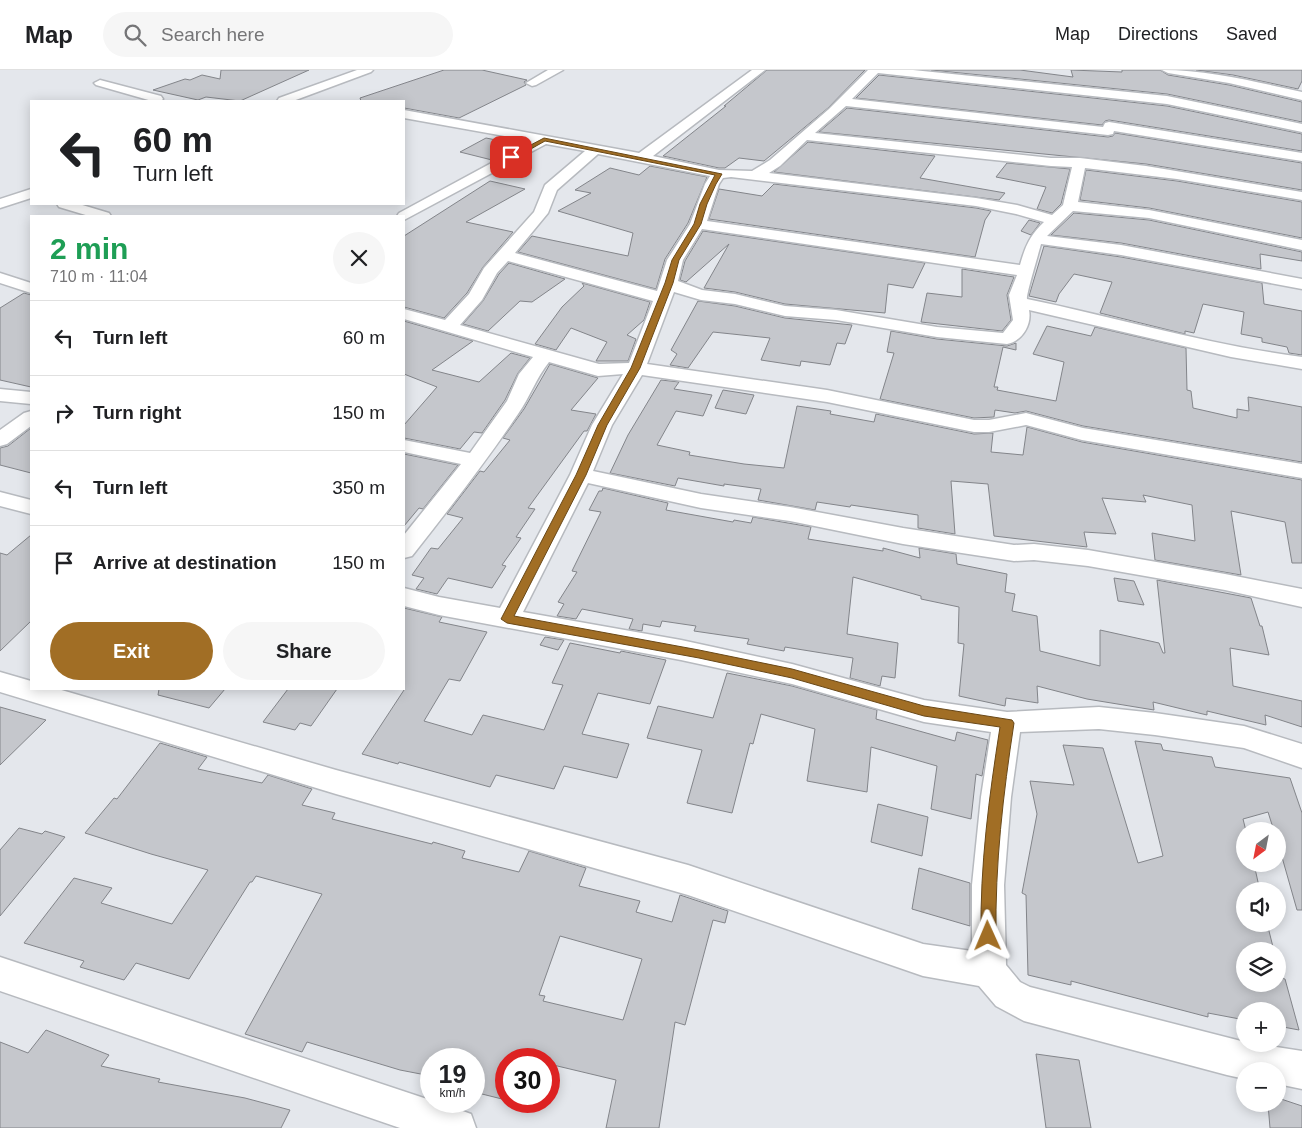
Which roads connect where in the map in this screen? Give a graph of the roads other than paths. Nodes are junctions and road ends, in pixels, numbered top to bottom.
1 (367, 70) edge
2 (557, 70) edge
3 (759, 70) edge
4 (874, 70) edge
5 (881, 70) edge
6 (1168, 70) edge
7 (100, 83) dead end
8 (532, 83) dead end
9 (301, 94) junction
10 (1302, 96) edge
11 (155, 100) edge
12 (286, 100) edge
13 (328, 100) dead end
14 (845, 102) junction
15 (405, 114) edge
16 (1111, 114) junction
17 (1302, 128) edge
18 (804, 136) junction
19 (544, 140) junction
20 (596, 149) junction
21 (1302, 157) edge
22 (642, 158) junction
23 (1084, 163) junction
24 (719, 174) junction
25 (754, 175) junction
26 (30, 194) edge
27 (1302, 196) edge
28 (0, 204) edge
29 (67, 205) edge
30 (1070, 206) junction
31 (101, 215) edge
32 (405, 215) edge
33 (1056, 221) junction
34 (698, 224) junction
35 (1039, 237) junction
36 (1302, 244) edge
37 (505, 255) junction
38 (1027, 271) junction
39 (0, 278) edge
40 (1302, 284) edge
41 (30, 288) edge
42 (666, 290) junction
43 (1019, 303) junction
44 (405, 314) edge
45 (449, 326) junction
46 (545, 355) junction
47 (1302, 363) edge
48 (636, 368) junction
49 (0, 395) edge
50 (30, 398) edge
51 (30, 418) edge
52 (0, 440) edge
53 (405, 446) edge
54 (475, 461) junction
55 (1302, 472) edge
56 (581, 475) junction
57 (0, 499) edge
58 (30, 507) edge
59 (405, 549) edge
60 (405, 596) edge
61 (1302, 598) edge
62 (507, 619) junction
63 (0, 682) edge
64 (1007, 723) junction
65 (1302, 756) edge
66 (989, 971) junction
67 (0, 974) edge
68 (1302, 1070) edge
69 (457, 1128) edge

1 - 9 street
2 - 8 street
3 - 22 street
4 - 14 street
5 - 16 street
6 - 10 street
7 - 11 street
9 - 12 street
9 - 13 street
14 - 16 street
14 - 18 street
15 - 19 street
16 - 17 street
16 - 21 street
16 - 23 street
18 - 23 street
18 - 25 street
19 - 20 street
19 - 32 street
20 - 22 street
20 - 37 street
22 - 24 street
23 - 27 street
23 - 30 street
24 - 25 street
24 - 34 street
25 - 33 street
26 - 28 street
29 - 31 street
30 - 33 street
30 - 36 street
33 - 35 street
34 - 38 street
34 - 42 street
35 - 38 street
35 - 40 street
37 - 42 street
37 - 45 street
38 - 43 street
39 - 41 street
42 - 43 street
42 - 48 street
43 - 47 street
44 - 45 street
45 - 46 street
46 - 48 street
46 - 54 street
48 - 55 street
48 - 56 street
49 - 50 street
51 - 52 street
53 - 54 street
54 - 59 street
56 - 61 street
56 - 62 street
57 - 58 street
60 - 62 street
62 - 64 street
63 - 66 street
64 - 65 street
64 - 66 street
66 - 68 street
67 - 69 street

